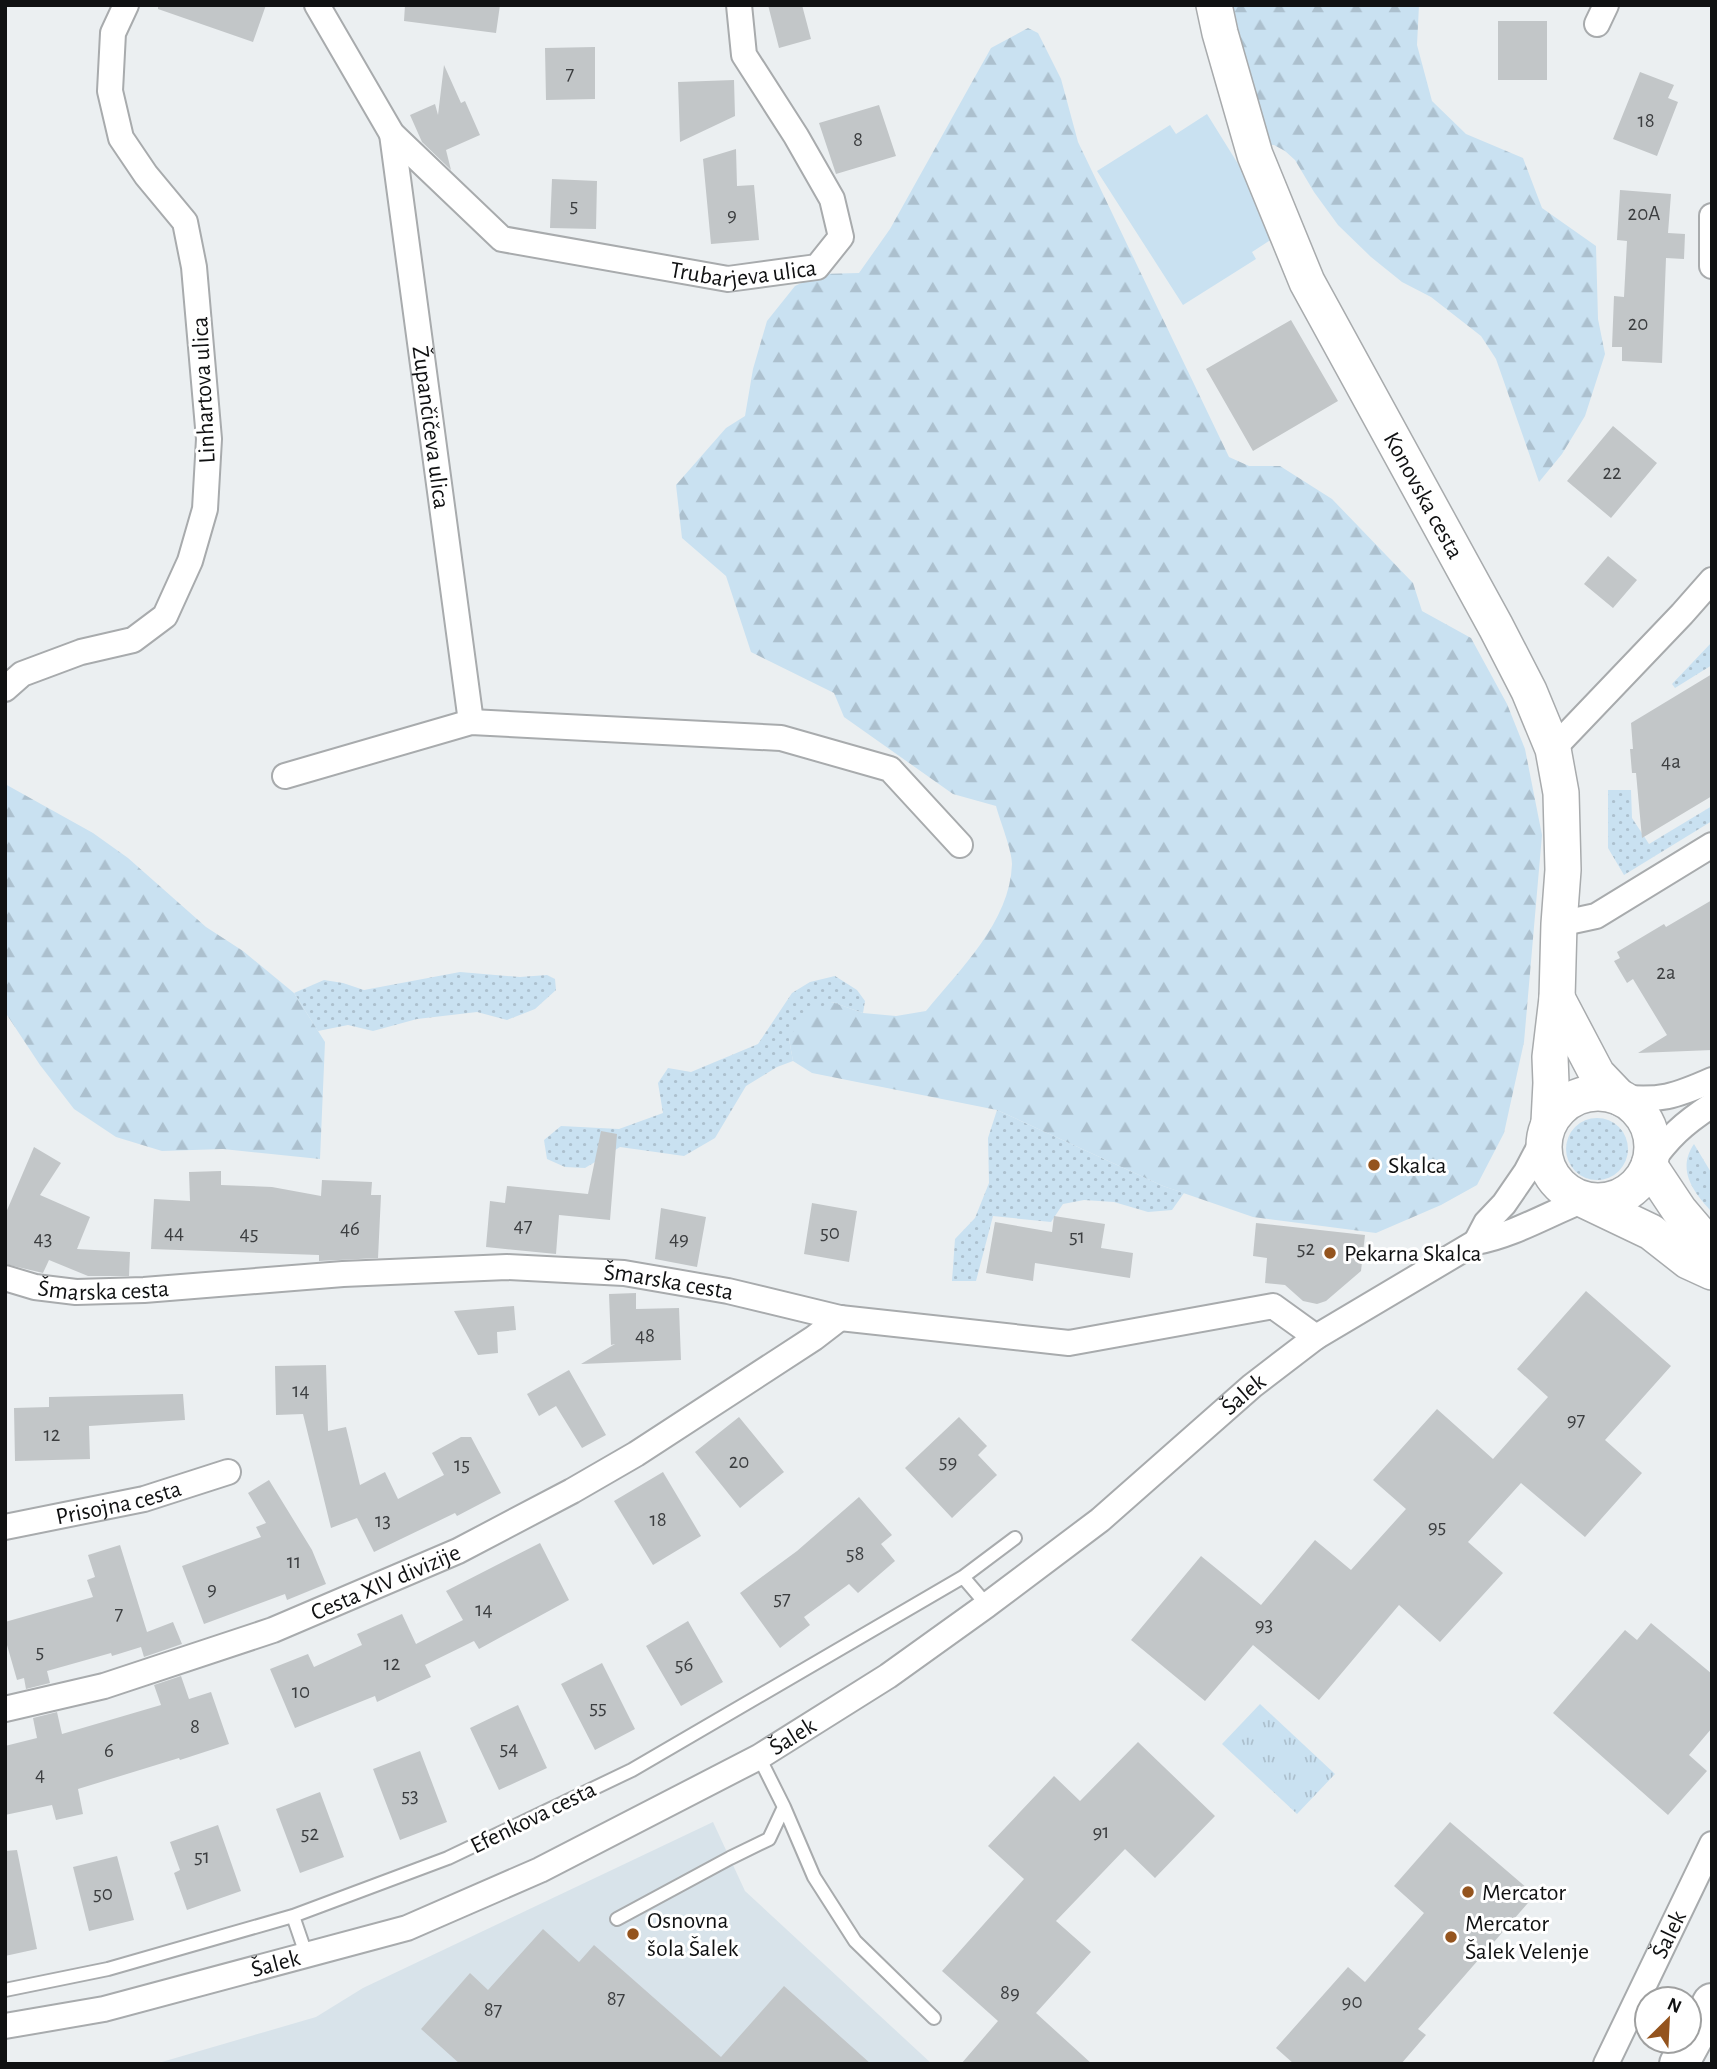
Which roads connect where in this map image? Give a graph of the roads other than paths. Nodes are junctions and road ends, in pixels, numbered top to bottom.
1 (126, 5) edge
2 (317, 5) edge
3 (739, 5) edge
4 (1214, 5) edge
5 (392, 134) junction
6 (1712, 216) edge
7 (502, 239) joint
8 (1712, 266) edge
9 (1712, 580) edge
10 (5, 689) edge
11 (471, 722) junction
12 (1553, 749) junction
13 (285, 776) dead end
14 (960, 845) dead end
15 (1712, 845) edge
16 (1559, 924) junction
17 (1557, 999) junction
18 (1712, 1080) edge
19 (1619, 1097) junction
20 (1712, 1105) edge
21 (1546, 1130) junction
22 (1649, 1165) junction
23 (1584, 1200) junction
24 (1476, 1242) junction
25 (1712, 1249) edge
26 (1712, 1272) edge
27 (5, 1278) edge
28 (840, 1318) junction
29 (1316, 1337) junction
30 (228, 1472) dead end
31 (5, 1527) edge
32 (1015, 1538) dead end
33 (962, 1577) junction
34 (987, 1605) junction
35 (5, 1709) edge
36 (759, 1757) junction
37 (784, 1807) junction
38 (1712, 1844) edge
39 (293, 1916) junction
40 (617, 1919) dead end
41 (306, 1954) junction
42 (5, 1990) edge
43 (1712, 2003) edge
44 (934, 2018) dead end
45 (5, 2026) edge
46 (1606, 2064) edge
47 (1679, 2064) edge

1 - 10 street, Linhartova ulica
2 - 5 street, Župančičeva ulica
3 - 7 street, Trubarjeva ulica
4 - 12 street, Konovska cesta
5 - 7 street, Župančičeva ulica
5 - 11 street, Župančičeva ulica
6 - 8 street
9 - 12 street
11 - 13 street
11 - 14 street
12 - 16 street, Konovska cesta
15 - 16 street
16 - 17 street, Konovska cesta
17 - 19 street
17 - 21 street, Konovska cesta
18 - 19 street
19 - 21 street
19 - 22 street
20 - 22 street
21 - 23 street
21 - 24 street
22 - 23 street
22 - 25 street
23 - 24 street
23 - 26 street
24 - 29 street, Šalek
27 - 28 street, Šmarska cesta
28 - 29 street, Šmarska cesta
28 - 35 street, Cesta XIV divizije
29 - 34 street, Šalek
30 - 31 street, Prisojna cesta
32 - 33 lane, Efenkova cesta
33 - 34 lane
33 - 39 lane, Efenkova cesta
34 - 36 street, Šalek
36 - 37 lane
36 - 41 street, Šalek
37 - 40 lane
37 - 44 lane
38 - 46 street, Šalek
39 - 41 lane
39 - 42 lane, Efenkova cesta
41 - 45 street, Šalek
43 - 47 main road

